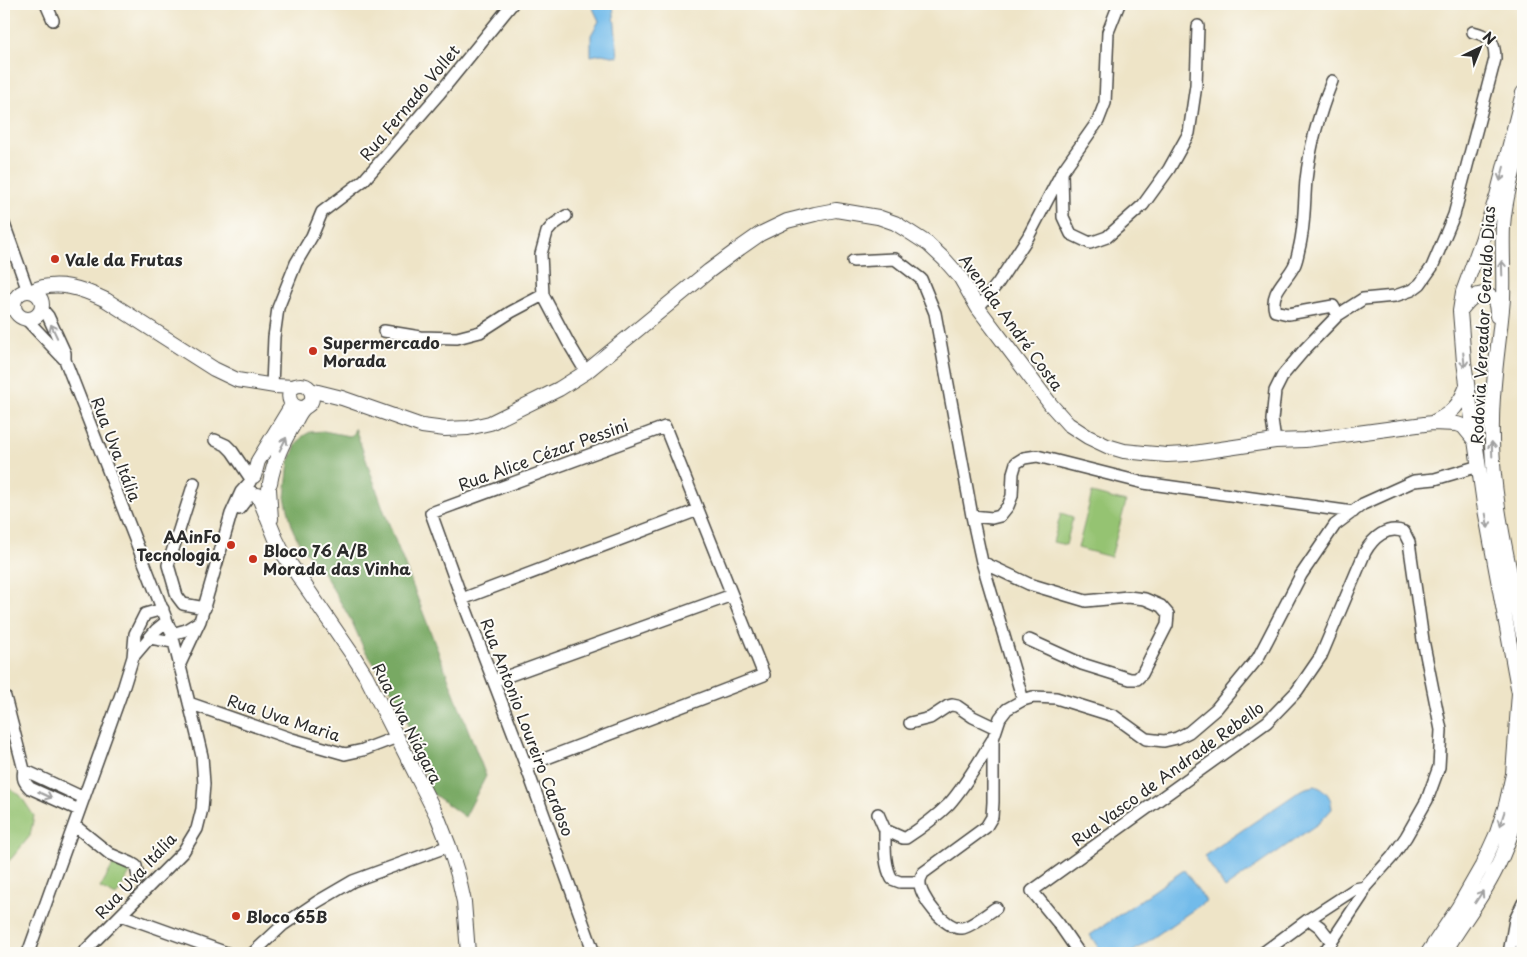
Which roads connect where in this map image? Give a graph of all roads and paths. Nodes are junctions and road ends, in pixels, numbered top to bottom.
1 (46, 4) edge
2 (512, 4) edge
3 (1119, 4) edge
4 (52, 20) dead end
5 (1198, 26) dead end
6 (1473, 32) dead end
7 (1332, 80) dead end
8 (1523, 93) edge
9 (1523, 137) edge
10 (1062, 172) junction
11 (566, 216) dead end
12 (4, 224) edge
13 (853, 261) dead end
14 (70, 287) junction
15 (27, 292) junction
16 (4, 294) edge
17 (543, 295) junction
18 (43, 307) junction
19 (978, 308) junction
20 (1460, 311) junction
21 (4, 315) edge
22 (1338, 315) junction
23 (24, 319) junction
24 (384, 331) dead end
25 (1500, 334) junction
26 (65, 360) junction
27 (586, 372) junction
28 (274, 386) junction
29 (1467, 386) junction
30 (310, 390) joint
31 (332, 396) junction
32 (297, 401) junction
33 (1432, 423) junction
34 (215, 440) dead end
35 (1274, 441) junction
36 (1476, 442) junction
37 (1479, 466) junction
38 (194, 483) dead end
39 (258, 485) junction
40 (698, 510) junction
41 (1353, 512) junction
42 (431, 513) joint
43 (972, 516) junction
44 (982, 562) junction
45 (154, 589) junction
46 (732, 594) junction
47 (462, 598) junction
48 (205, 608) junction
49 (162, 610) junction
50 (145, 614) junction
51 (167, 621) junction
52 (200, 621) junction
53 (1523, 635) edge
54 (150, 638) junction
55 (173, 638) junction
56 (1029, 640) dead end
57 (133, 657) junction
58 (179, 666) junction
59 (494, 681) junction
60 (4, 697) edge
61 (1022, 700) junction
62 (189, 703) junction
63 (910, 723) dead end
64 (994, 734) junction
65 (397, 737) junction
66 (526, 766) junction
67 (24, 770) junction
68 (1523, 788) edge
69 (84, 798) junction
70 (79, 810) junction
71 (878, 814) dead end
72 (74, 825) junction
73 (885, 830) junction
74 (449, 846) junction
75 (138, 877) dead end
76 (920, 882) junction
77 (1364, 887) junction
78 (1523, 903) edge
79 (996, 908) dead end
80 (121, 914) junction
81 (1309, 920) junction
82 (1515, 920) junction
83 (1463, 922) junction
84 (1331, 941) junction
85 (28, 953) edge
86 (83, 953) edge
87 (227, 953) edge
88 (253, 953) edge
89 (468, 953) edge
90 (594, 953) edge
91 (1079, 953) edge
92 (1263, 953) edge
93 (1324, 953) edge
94 (1428, 953) edge
95 (1444, 953) edge
96 (1452, 953) edge
97 (1509, 953) edge
98 (1522, 953) edge

1 - 4 street
2 - 28 street, Rua Fernado Vollet
3 - 10 street
5 - 10 street
6 - 22 street
7 - 22 street
8 -> 20 main road, Rodovia Vereador Geraldo Dias
25 -> 9 main road, Rodovia Vereador Geraldo Dias
10 - 19 street
11 - 17 street
12 - 15 street
13 - 43 street
14 - 15 main road
14 - 18 main road
14 - 28 main road
15 - 16 main road
15 - 18 main road
15 - 23 main road
17 - 24 street
17 - 27 street
18 - 23 main road
26 -> 18 street, Rua Uva Itália
19 - 27 main road, Avenida André Costa
19 - 35 main road, Avenida André Costa
20 - 25 main road
20 -> 29 main road, Rodovia Vereador Geraldo Dias
21 - 23 main road
22 - 35 street
23 - 26 street, Rua Uva Itália
53 -> 25 main road, Rodovia Vereador Geraldo Dias
26 - 45 street, Rua Uva Itália
27 - 31 main road, Avenida André Costa
28 - 32 main road
29 - 33 main road, Avenida André Costa
29 - 36 main road, Rodovia Vereador Geraldo Dias
30 - 31 main road, Avenida André Costa
30 - 32 main road, Rua Uva Niágara
31 - 32 main road
32 - 39 main road, Rua Uva Niágara
33 - 35 main road, Avenida André Costa
33 - 36 main road, Avenida André Costa
34 - 39 street
36 - 37 main road, Rodovia Vereador Geraldo Dias
37 - 41 street
37 -> 94 main road, Rodovia Vereador Geraldo Dias
38 - 48 street
39 - 48 street
39 - 65 main road, Rua Uva Niágara
40 - 42 street, Rua Alice Cézar Pessini
40 - 46 street
40 - 47 street
41 - 43 street
41 - 61 street
42 - 47 street, Rua Antonio Loureiro Cardoso
43 - 44 street
44 - 56 street
44 - 61 street
45 - 49 street, Rua Uva Itália
45 - 50 street
46 - 59 street
46 - 66 street
47 - 59 street, Rua Antonio Loureiro Cardoso
48 - 52 street
49 - 50 street
49 - 51 street, Rua Uva Itália
50 - 57 street
51 - 54 street
51 - 55 street, Rua Uva Itália
52 - 55 street
52 - 58 street
54 - 55 street
54 - 57 street
55 - 58 street, Rua Uva Itália
57 - 69 street
58 - 62 street, Rua Uva Itália
59 - 66 street, Rua Antonio Loureiro Cardoso
60 - 67 street
61 - 64 street
62 - 65 street, Rua Uva Maria
62 - 80 street, Rua Uva Itália
63 - 64 street
64 - 73 street
64 - 76 street
65 - 74 main road, Rua Uva Niágara
66 - 90 street, Rua Antonio Loureiro Cardoso
67 - 69 street
67 -> 70 street
83 -> 68 main road
69 - 70 street
70 - 72 street
71 - 73 street
72 - 75 street
72 - 85 street
73 - 76 street
74 - 88 street
74 - 89 main road, Rua Uva Niágara
76 - 79 street
77 - 81 street
77 - 84 street
77 - 91 street, Rua Vasco de Andrade Rebello
78 - 82 street
80 - 86 street, Rua Uva Itália
80 - 87 street
81 - 84 street
81 - 92 street
82 - 97 street
82 - 98 street
83 - 95 main road
83 - 96 main road
84 - 93 street

